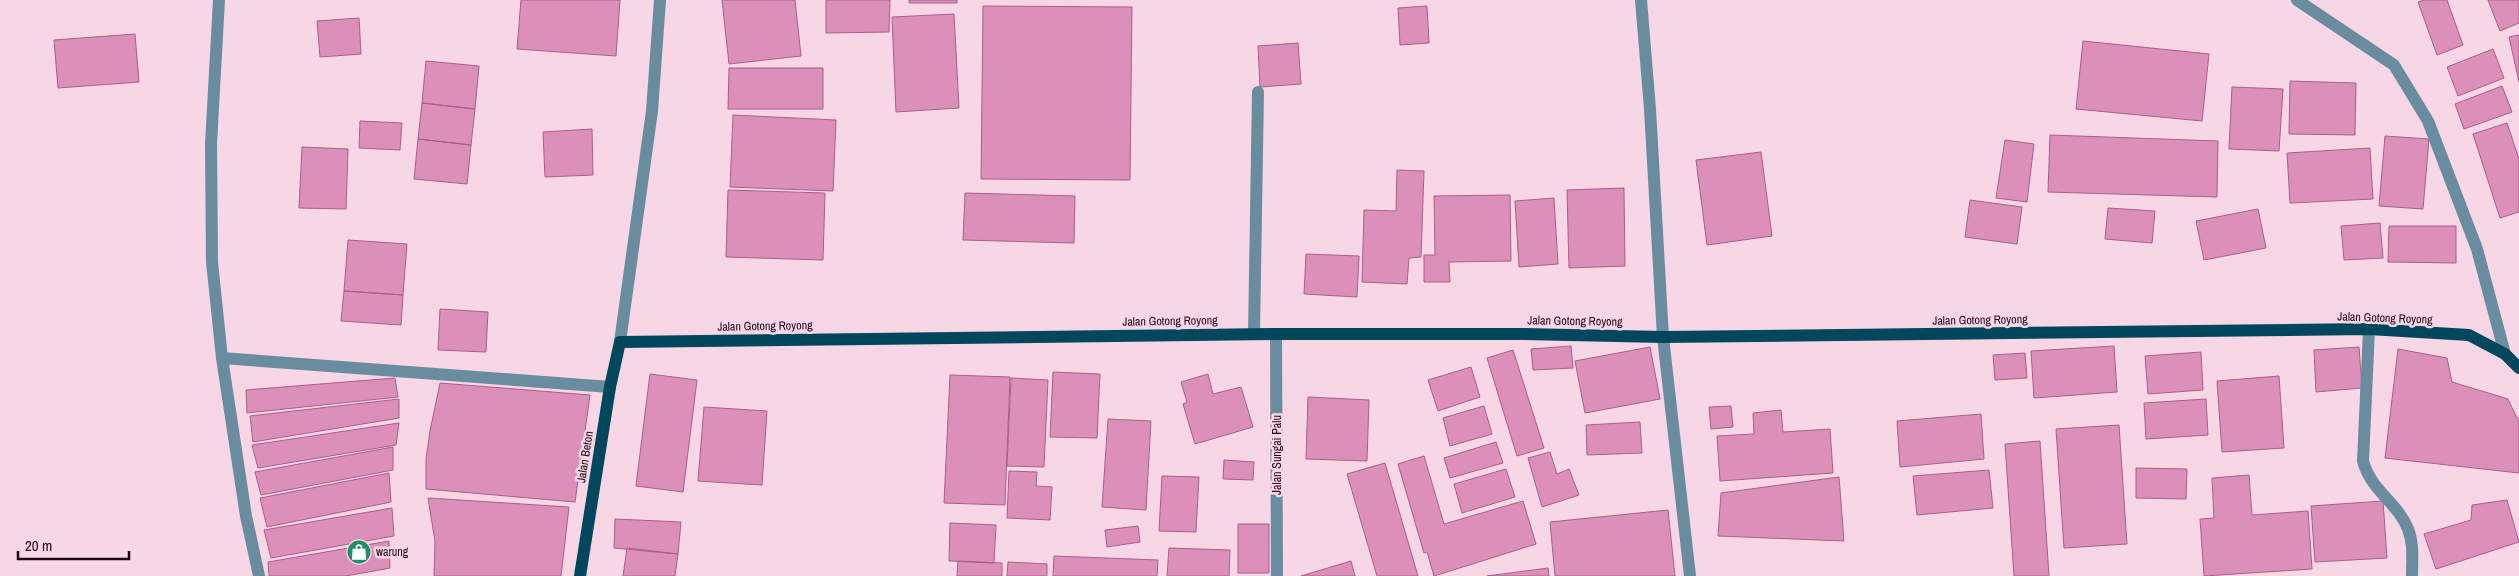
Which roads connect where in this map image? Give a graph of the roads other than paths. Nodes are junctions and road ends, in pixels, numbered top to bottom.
1 (219, 0) edge
2 (660, 0) edge
3 (1641, 0) edge
4 (2297, 0) edge
5 (1258, 92) dead end
6 (2369, 329) junction
7 (1254, 334) junction
8 (1276, 334) junction
9 (1663, 337) junction
10 (620, 342) junction
11 (2504, 354) junction
12 (222, 358) junction
13 (2519, 368) edge
14 (610, 387) junction
15 (259, 576) edge
16 (580, 576) edge
17 (1278, 576) edge
18 (1690, 576) edge
19 (2412, 576) edge

1 - 12 street
2 - 10 street
3 - 9 street
4 - 11 street
5 - 7 street
6 - 9 main road, Jalan Gotong Royong
6 - 11 main road, Jalan Gotong Royong
6 - 19 street
7 - 8 main road, Jalan Gotong Royong
7 - 10 main road, Jalan Gotong Royong
8 - 9 main road, Jalan Gotong Royong
8 - 17 street, Jalan Sungai Palu
9 - 18 street
10 - 14 main road, Jalan Beton
11 - 13 main road, Jalan Gotong Royong
12 - 14 street
12 - 15 street
14 - 16 main road, Jalan Beton

